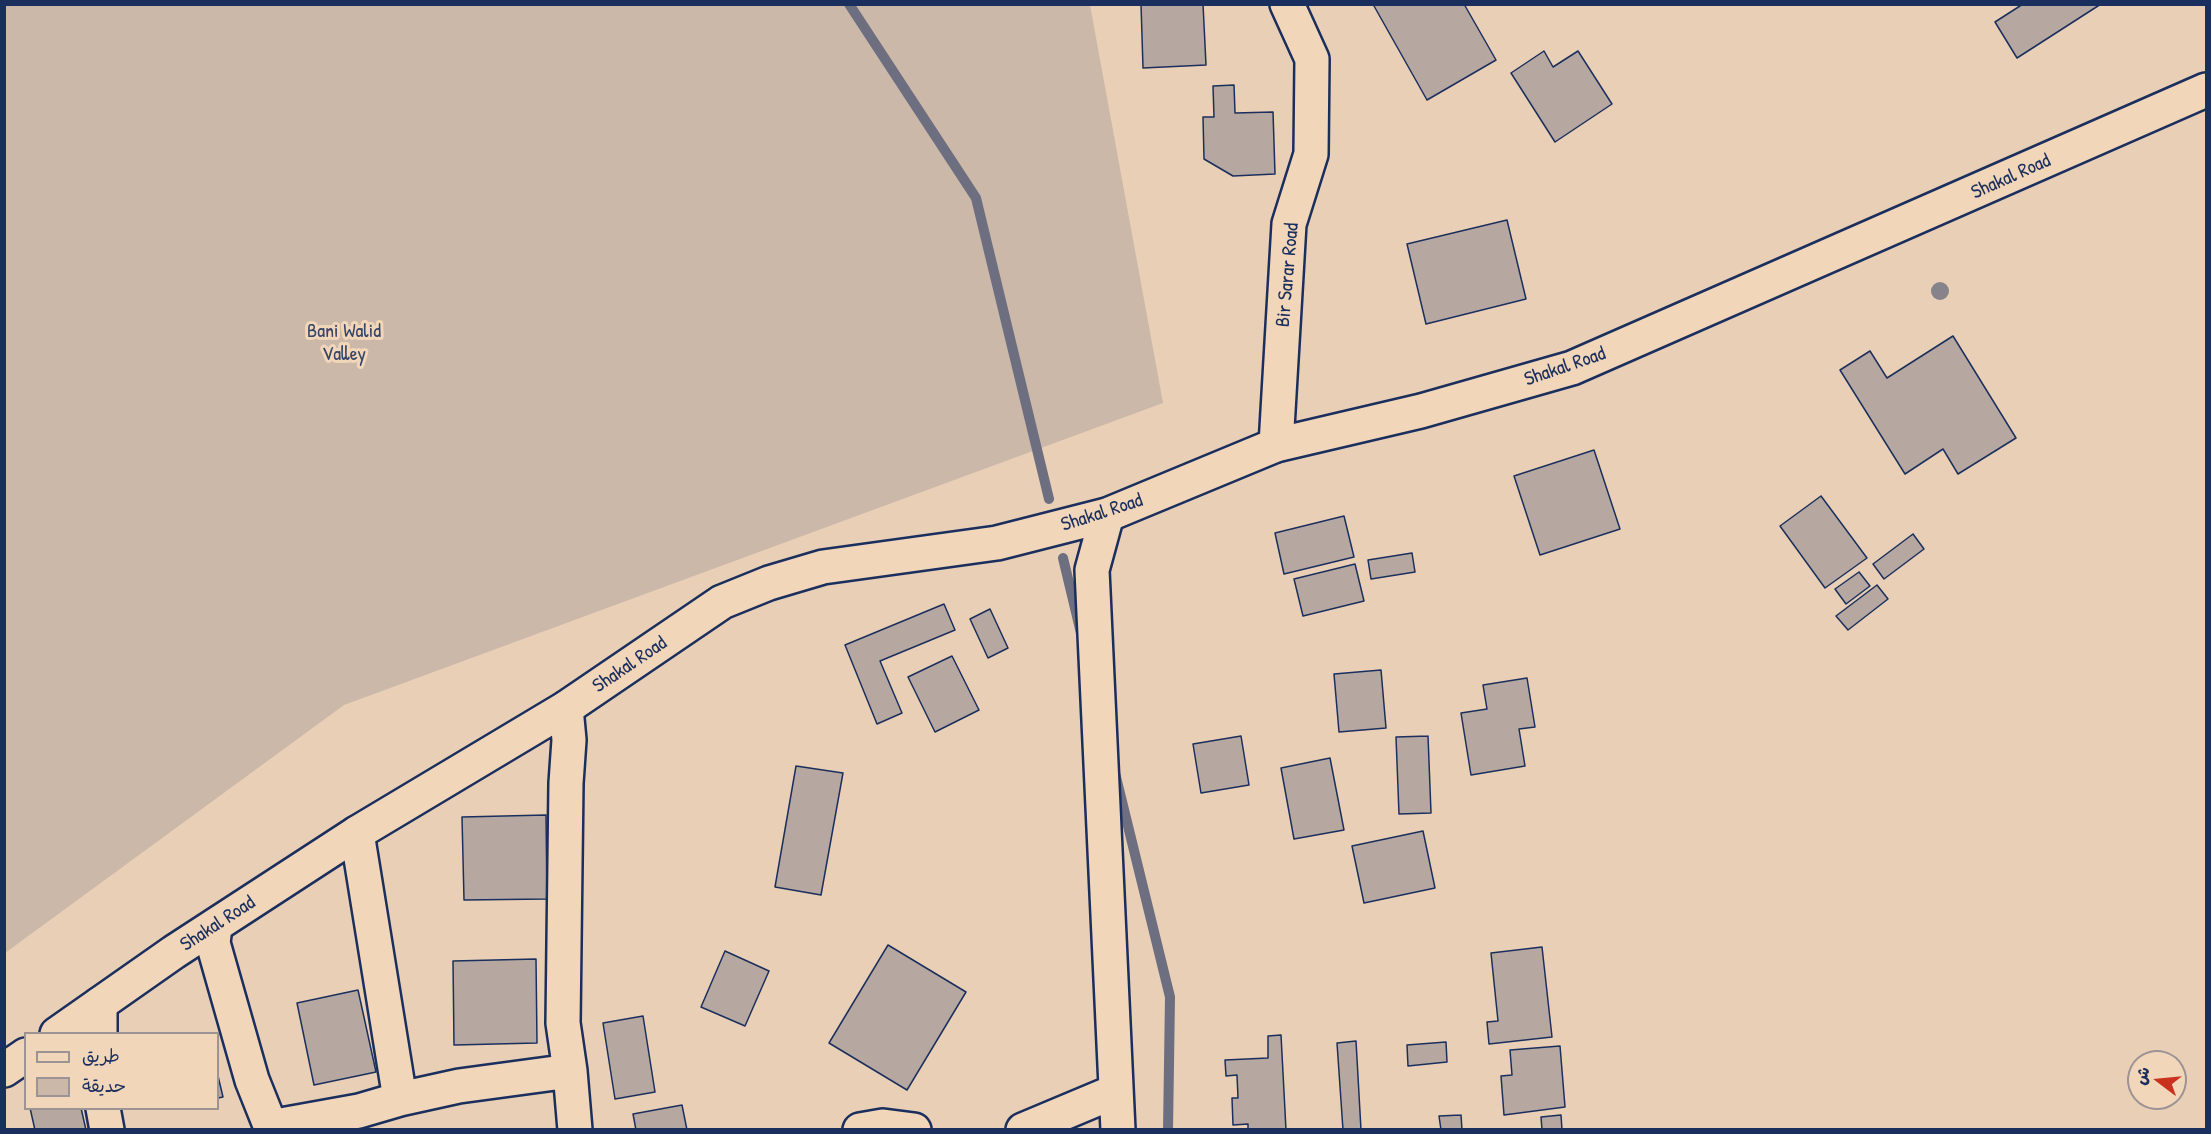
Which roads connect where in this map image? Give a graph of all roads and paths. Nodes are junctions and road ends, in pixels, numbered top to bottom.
1 (1287, 4) edge
2 (2206, 90) edge
3 (1276, 445) junction
4 (1107, 515) junction
5 (566, 708) junction
6 (357, 833) junction
7 (215, 926) junction
8 (100, 1019) edge
9 (63, 1032) edge
10 (24, 1056) edge
11 (4, 1070) edge
12 (570, 1071) junction
13 (1116, 1091) junction
14 (400, 1099) junction
15 (103, 1110) edge
16 (271, 1128) edge
17 (107, 1130) edge
18 (575, 1130) edge
19 (860, 1130) edge
20 (914, 1130) edge
21 (1023, 1130) edge
22 (1118, 1130) edge

1 - 3 street, Bir Sarar Road
2 - 3 street, Shakal Road
3 - 4 street, Shakal Road
4 - 5 street, Shakal Road
4 - 13 street
5 - 6 street, Shakal Road
5 - 12 street
6 - 7 street, Shakal Road
6 - 14 street
7 - 8 street, Shakal Road
7 - 16 street
8 - 9 street, Shakal Road
10 - 11 street
12 - 14 street
12 - 18 street
13 - 21 street
13 - 22 street
14 - 16 street
15 - 17 street
19 - 20 street

